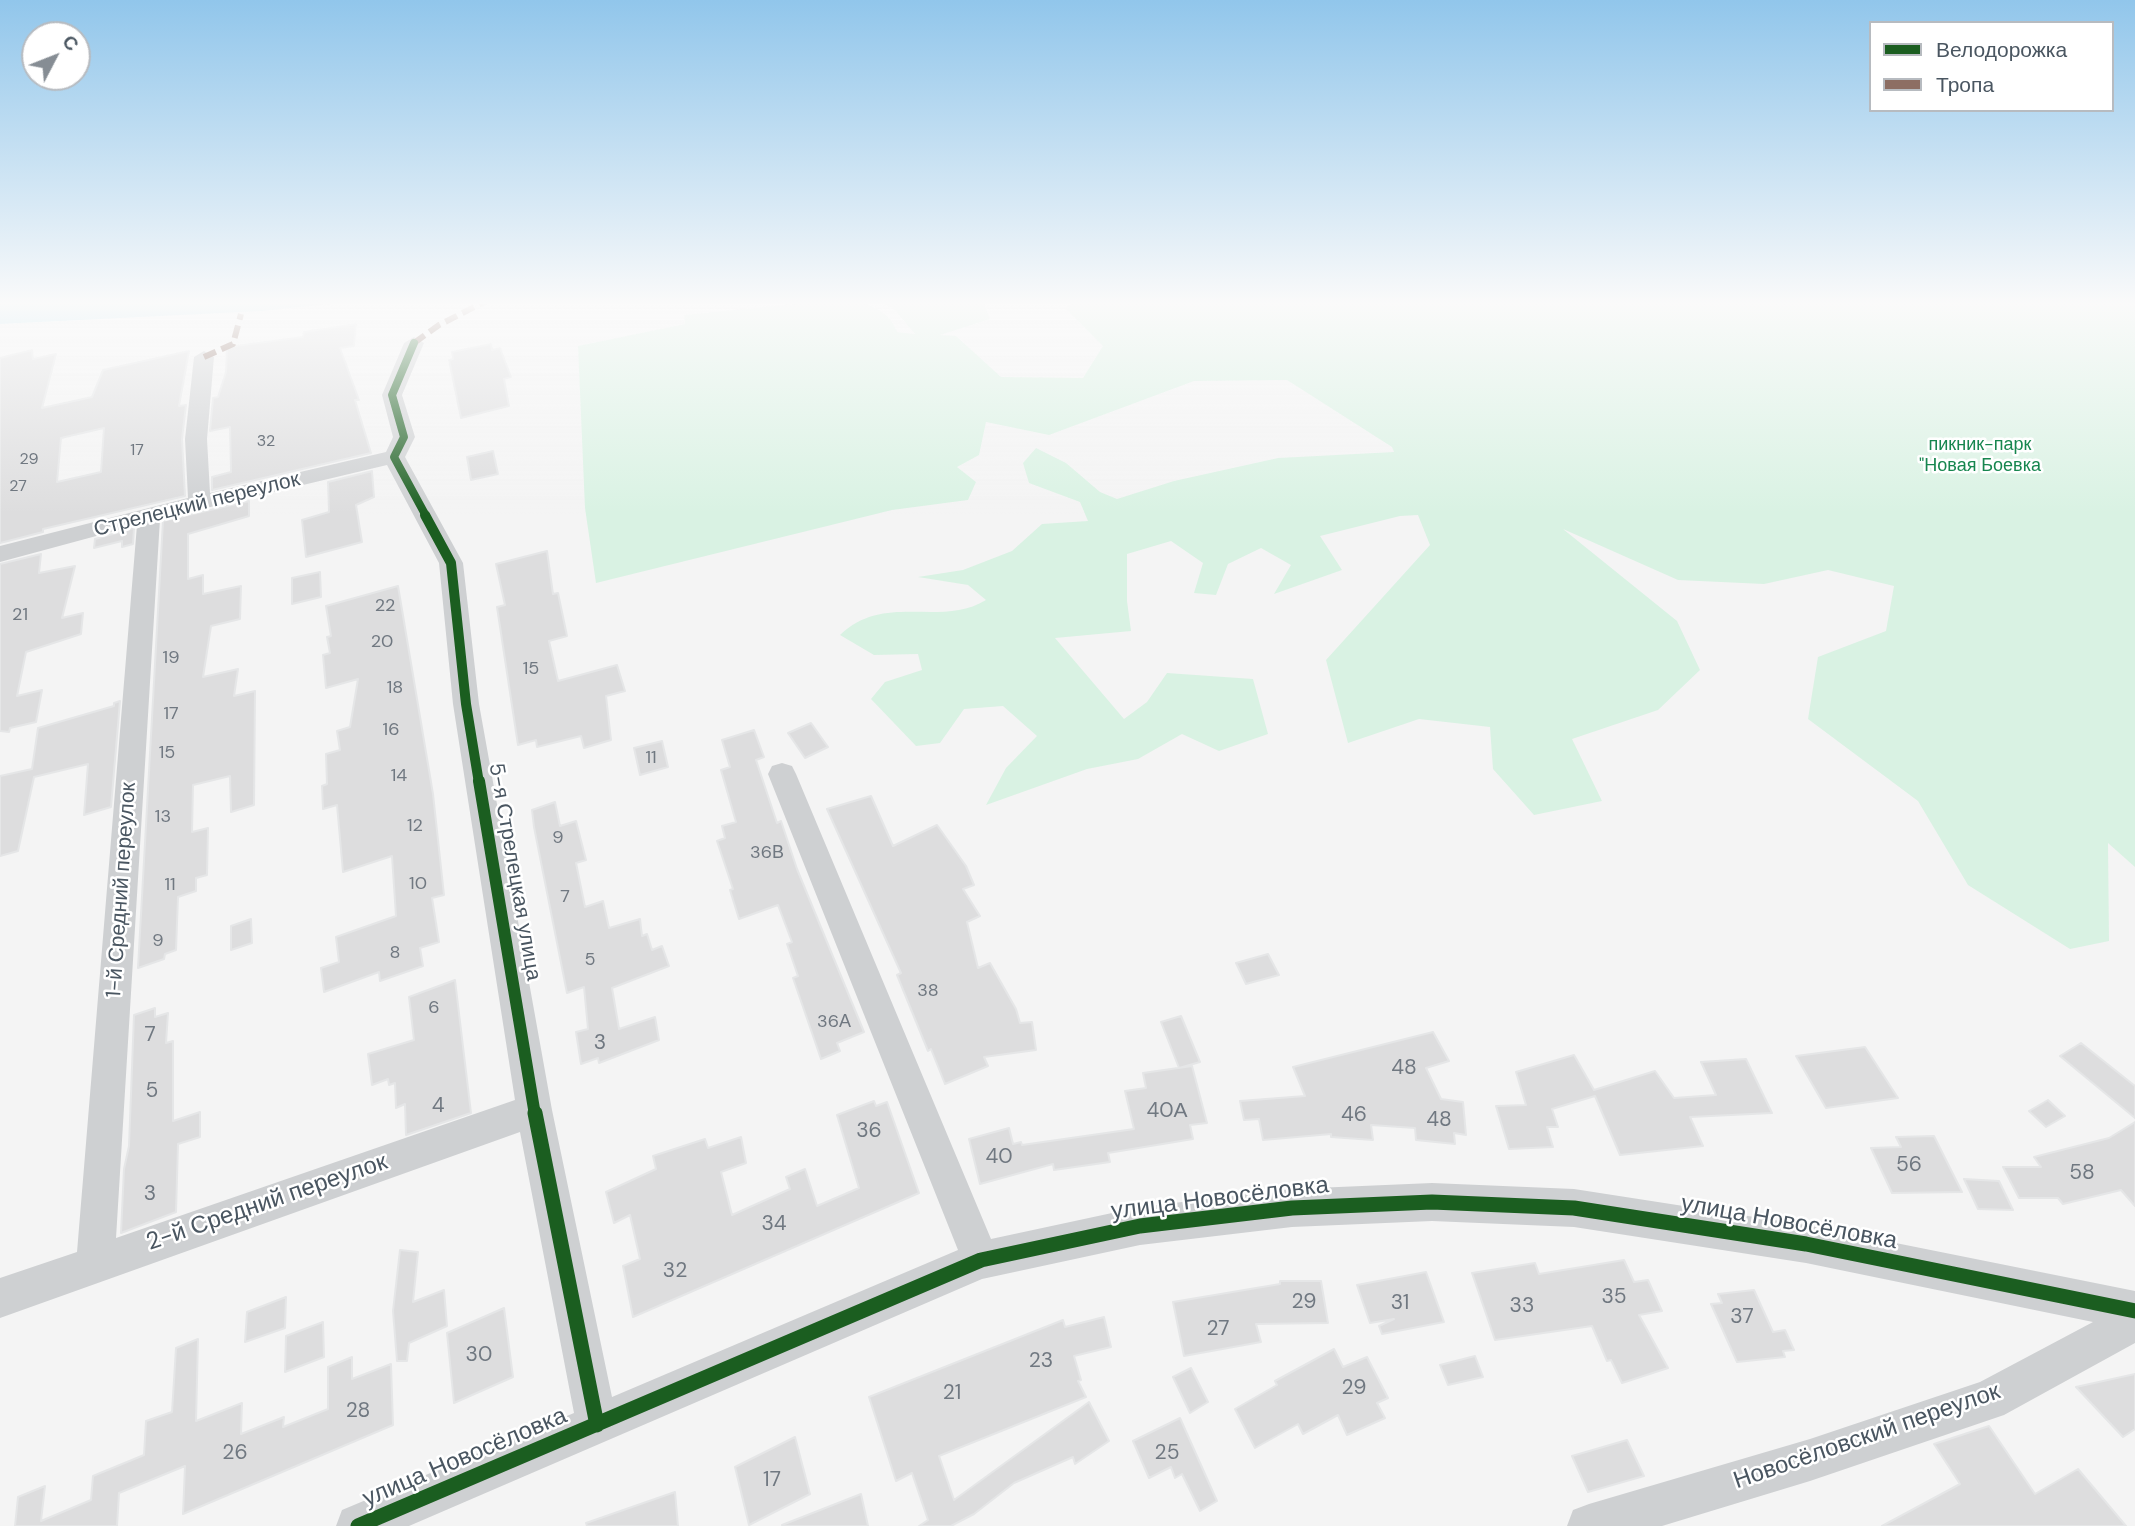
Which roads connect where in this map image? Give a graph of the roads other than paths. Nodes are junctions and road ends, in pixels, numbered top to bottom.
1 (203, 372) edge
2 (402, 372) edge
3 (394, 457) junction
4 (200, 502) junction
5 (149, 516) junction
6 (0, 554) edge
7 (782, 774) dead end
8 (534, 1110) junction
9 (981, 1260) junction
10 (95, 1264) junction
11 (0, 1298) edge
12 (2135, 1311) edge
13 (2135, 1321) edge
14 (597, 1425) junction
15 (358, 1526) edge
16 (1589, 1526) edge

1 - 4 street
2 - 3 street
3 - 4 street, Стрелецкий переулок
3 - 8 street, 5-я Стрелецкая улица
4 - 5 street, Стрелецкий переулок
5 - 6 street, Стрелецкий переулок
5 - 10 street, 1-й Средний переулок
7 - 9 street
8 - 10 street, 2-й Средний переулок
8 - 14 street, 5-я Стрелецкая улица
9 - 12 street, улица Новосёловка
9 - 14 street, улица Новосёловка
10 - 11 street, 2-й Средний переулок
13 - 16 street, Новосёловский переулок
14 - 15 street, улица Новосёловка

